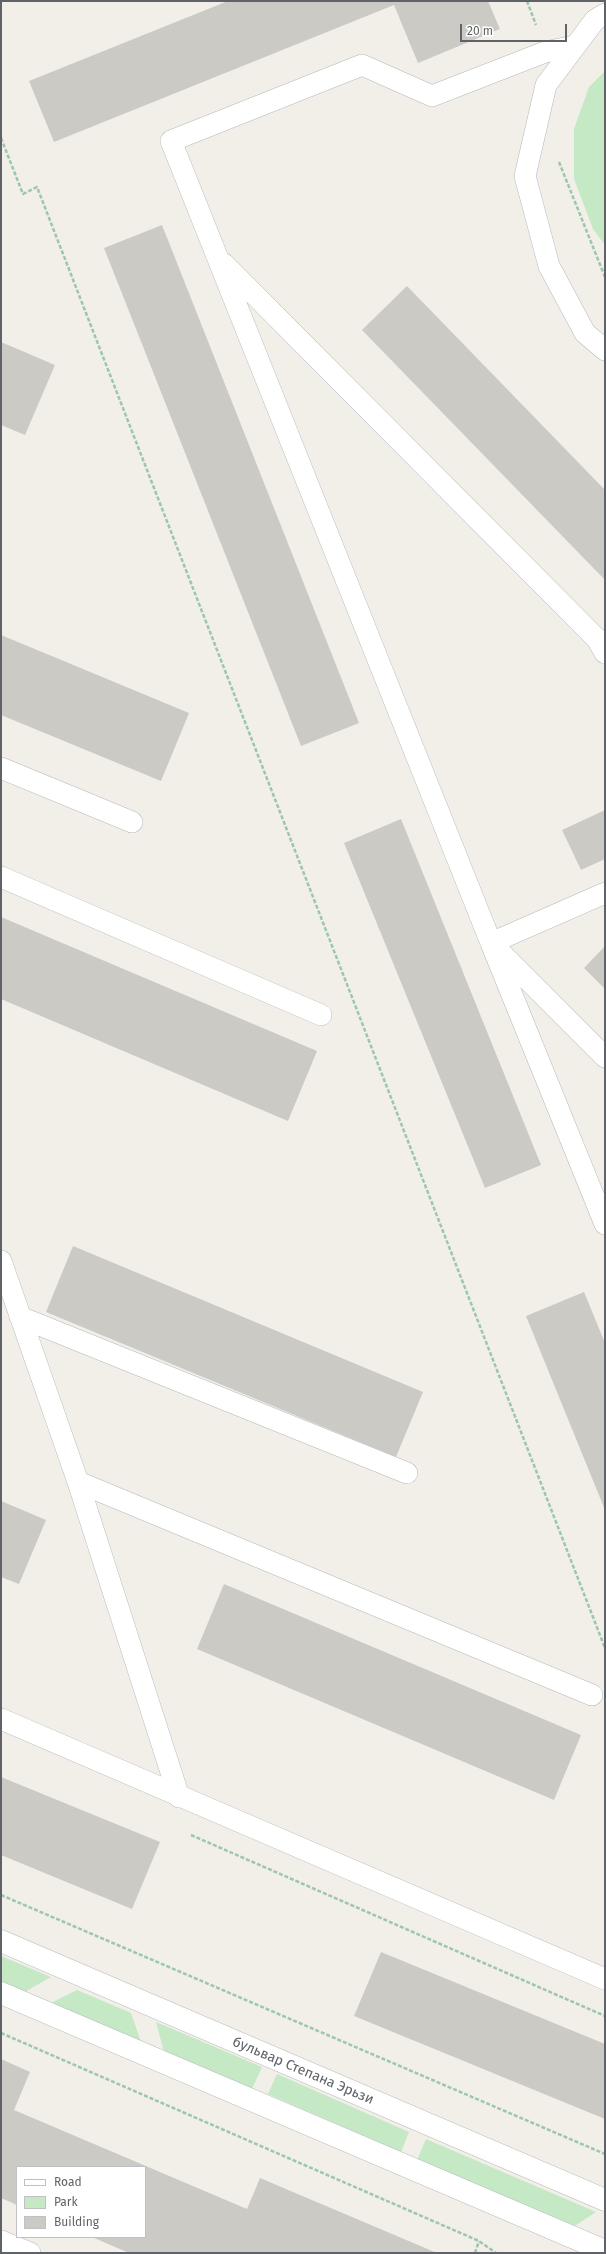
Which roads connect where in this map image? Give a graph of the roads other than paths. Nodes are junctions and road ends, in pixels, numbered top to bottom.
1 (605, 14) edge
2 (575, 46) junction
3 (218, 258) junction
4 (605, 350) edge
5 (605, 653) edge
6 (1, 768) edge
7 (132, 822) dead end
8 (1, 877) edge
9 (605, 893) edge
10 (491, 943) junction
11 (321, 1014) dead end
12 (605, 1057) edge
13 (605, 1224) edge
14 (1, 1261) edge
15 (20, 1317) junction
16 (407, 1473) dead end
17 (78, 1482) junction
18 (592, 1695) dead end
19 (1, 1720) edge
20 (179, 1797) junction
21 (1, 1941) edge
22 (605, 1979) edge
23 (1, 1993) edge
24 (605, 2200) edge
25 (1, 2241) edge
26 (605, 2251) edge
27 (30, 2253) edge

1 - 2 lane
2 - 3 lane
2 - 4 lane
3 - 5 lane
3 - 10 lane
6 - 7 lane
8 - 11 lane
9 - 10 lane
10 - 12 lane
10 - 13 lane
14 - 15 lane
15 - 16 lane
15 - 17 lane
17 - 18 lane
17 - 20 lane
19 - 20 lane
20 - 22 lane
21 - 24 street, бульвар Степана Эрьзи
23 - 26 street
25 - 27 lane

